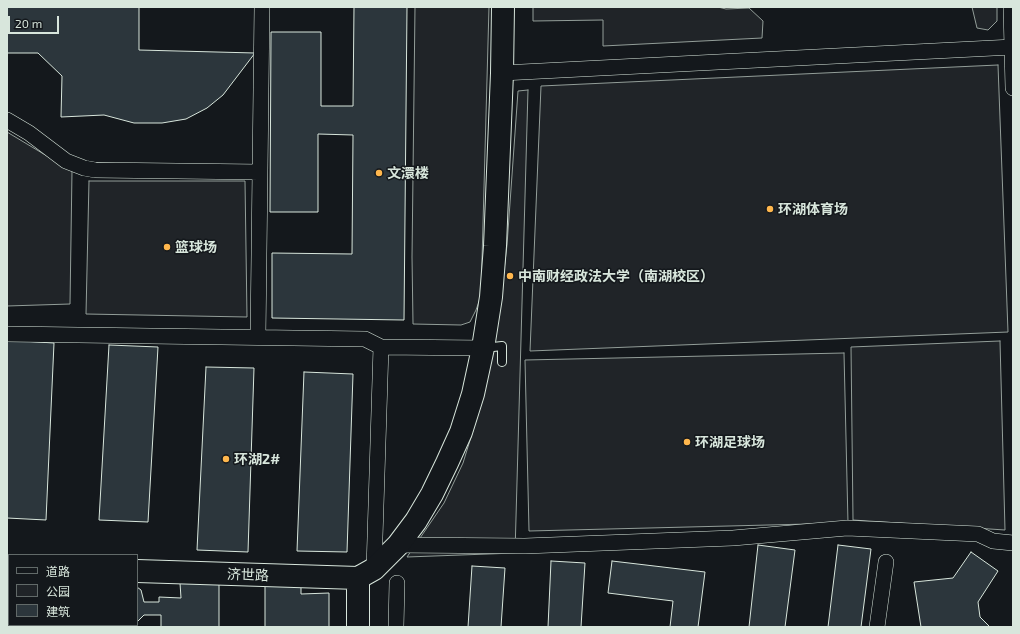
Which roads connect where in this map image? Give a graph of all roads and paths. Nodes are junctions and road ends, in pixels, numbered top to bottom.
1 (262, 7) edge
2 (503, 7) edge
3 (1010, 7) edge
4 (1012, 47) edge
5 (502, 73) junction
6 (1013, 88) edge
7 (7, 120) edge
8 (259, 172) junction
9 (7, 334) edge
10 (258, 336) junction
11 (381, 347) junction
12 (483, 348) junction
13 (502, 362) dead end
14 (1013, 543) edge
15 (398, 545) junction
16 (886, 562) dead end
17 (138, 571) edge
18 (366, 574) junction
19 (397, 582) dead end
20 (358, 627) edge
21 (396, 627) edge
22 (877, 627) edge

1 - 8 street
2 - 5 street
3 - 4 street
4 - 5 street
4 - 6 street
5 - 12 street
7 - 8 street
8 - 10 street
9 - 10 street
10 - 11 street
11 - 12 street
11 - 18 street
12 - 13 lane
12 - 15 street
14 - 15 street
15 - 18 street
16 - 22 street
17 - 18 street, 济世路
18 - 20 street
19 - 21 street

